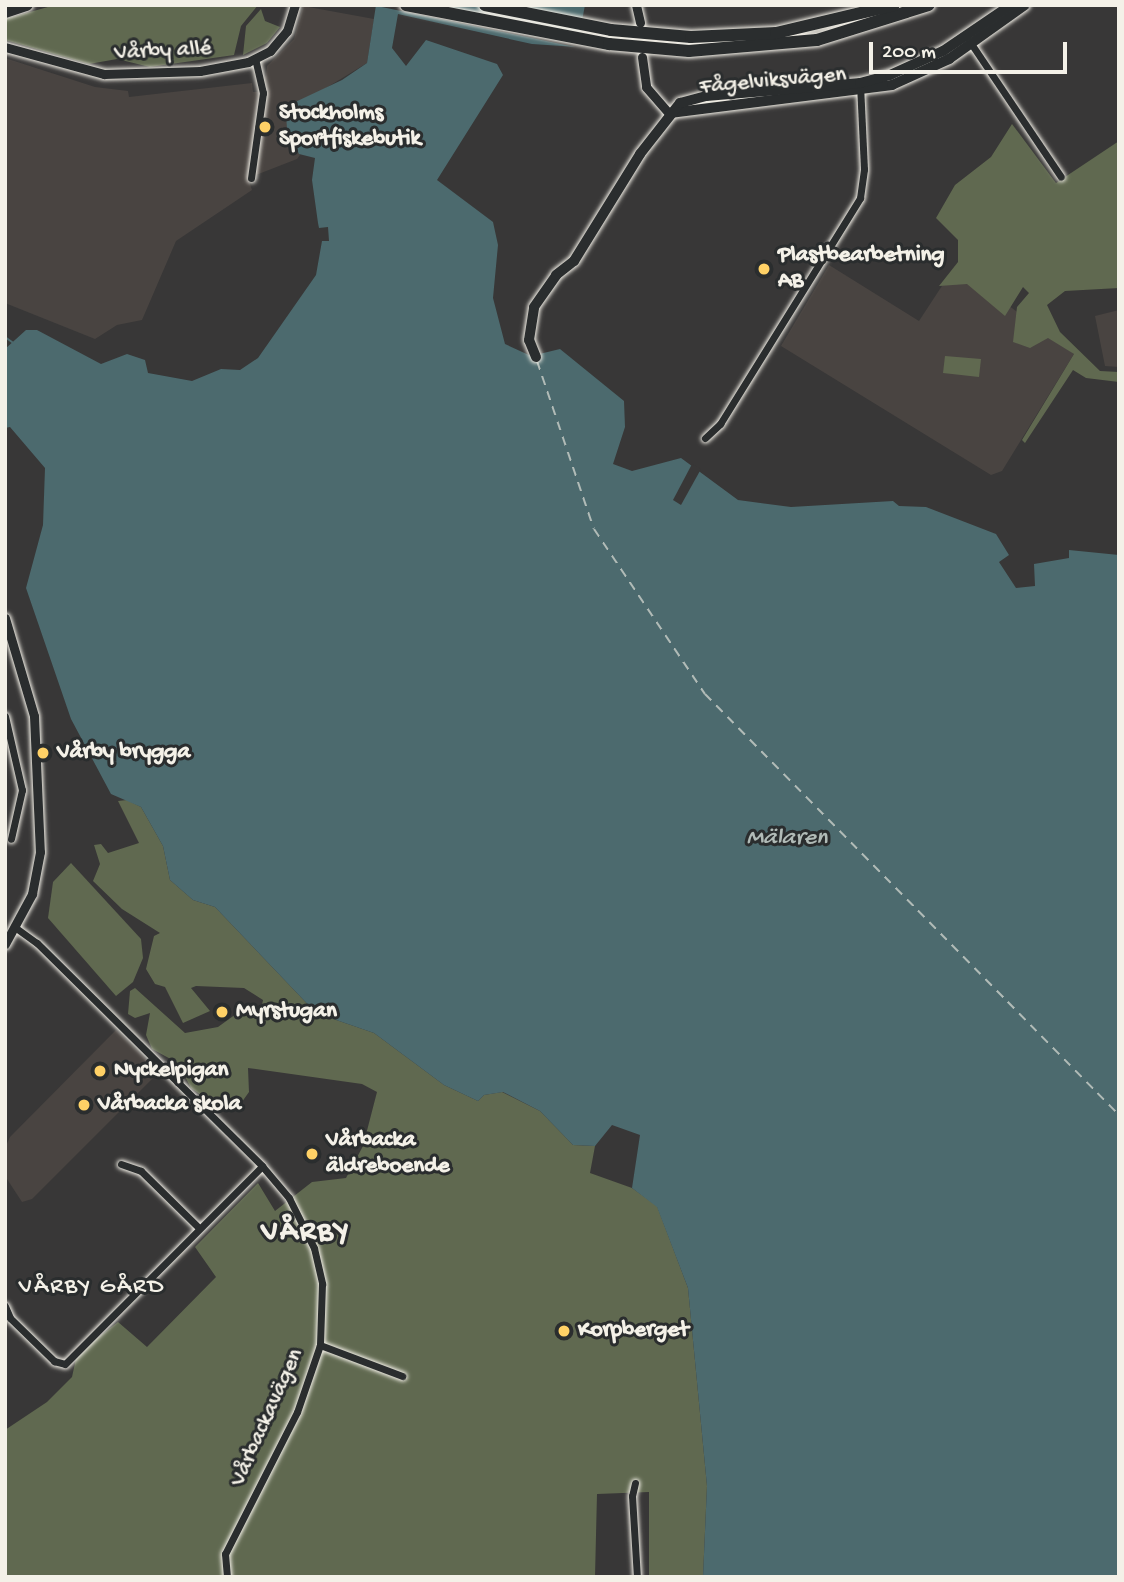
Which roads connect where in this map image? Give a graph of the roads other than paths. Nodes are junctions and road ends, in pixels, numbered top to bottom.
1 (27, 5) edge
2 (295, 5) edge
3 (406, 5) edge
4 (485, 5) edge
5 (636, 5) edge
6 (894, 5) edge
7 (929, 5) edge
8 (1011, 5) edge
9 (1025, 5) edge
10 (5, 12) edge
11 (640, 23) dead end
12 (969, 40) junction
13 (5, 47) edge
14 (642, 57) dead end
15 (255, 60) junction
16 (861, 88) junction
17 (669, 113) junction
18 (1061, 177) dead end
19 (251, 178) dead end
20 (536, 357) dead end
21 (705, 438) dead end
22 (5, 618) edge
23 (5, 716) edge
24 (38, 773) junction
25 (20, 774) junction
26 (11, 839) dead end
27 (16, 928) junction
28 (5, 944) edge
29 (121, 1164) dead end
30 (262, 1166) junction
31 (199, 1228) junction
32 (5, 1306) edge
33 (320, 1345) junction
34 (402, 1376) dead end
35 (635, 1483) dead end
36 (227, 1577) edge
37 (637, 1577) edge

1 - 10 highway
2 - 15 street, Vårby allé
3 - 7 highway
4 - 6 highway
5 - 11 street
8 - 12 main road, Fågelviksvägen
9 - 12 main road, Fågelviksvägen
12 - 16 main road, Fågelviksvägen
12 - 18 street
13 - 15 street, Vårby allé
14 - 17 street
15 - 19 street
16 - 17 main road, Fågelviksvägen
16 - 21 street
17 - 20 main road, Fågelviksvägen
22 - 24 street
23 - 25 street
24 - 25 street
24 - 27 street
25 - 26 street
27 - 28 street
27 - 30 street, Vårbackavägen
29 - 31 street
30 - 31 street
30 - 33 street, Vårbackavägen
31 - 32 street
33 - 34 street
33 - 36 street, Vårbackavägen
35 - 37 street

